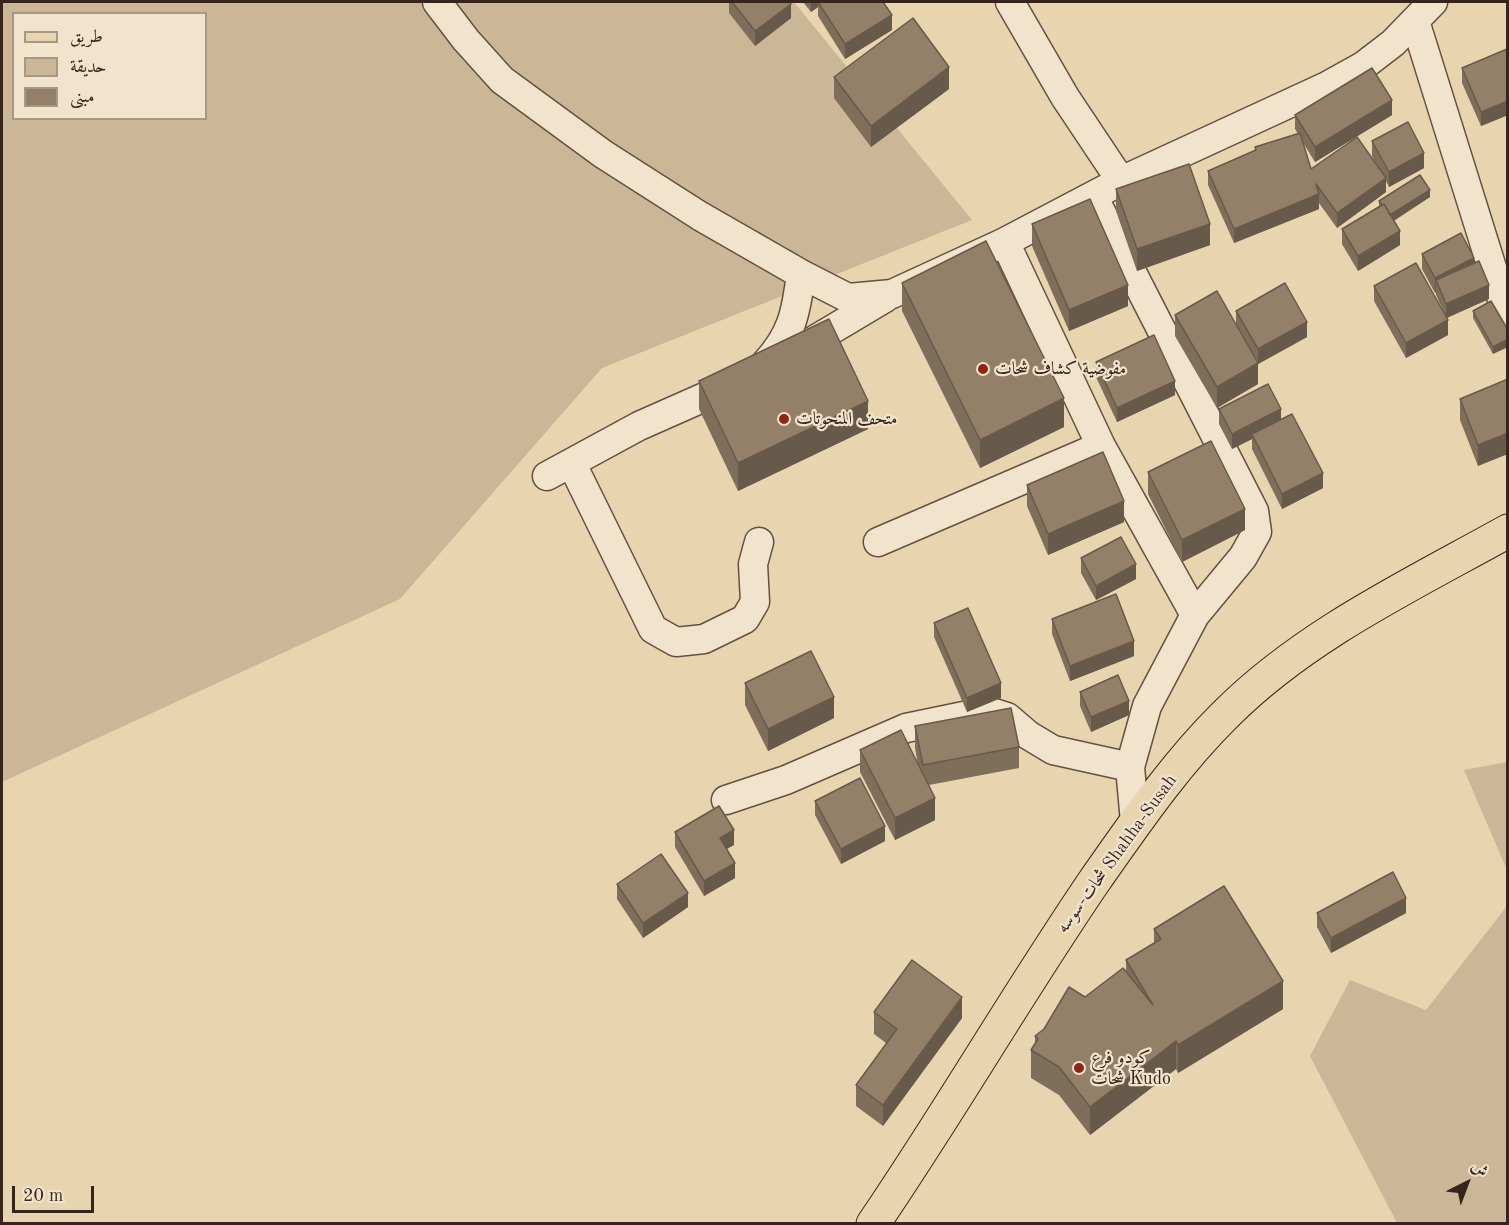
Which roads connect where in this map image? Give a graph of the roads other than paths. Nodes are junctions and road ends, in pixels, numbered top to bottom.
1 (437, 2) edge
2 (1010, 2) edge
3 (1424, 11) edge
4 (1121, 181) junction
5 (1093, 196) junction
6 (1005, 242) junction
7 (801, 274) junction
8 (892, 294) junction
9 (1508, 319) edge
10 (754, 375) junction
11 (1101, 446) junction
12 (1508, 531) edge
13 (759, 542) dead end
14 (878, 542) dead end
15 (1195, 615) junction
16 (1130, 766) junction
17 (726, 800) dead end
18 (1135, 822) junction
19 (873, 1224) edge

1 - 7 street
2 - 4 street
3 - 4 street
3 - 9 street
4 - 5 street
5 - 6 street
5 - 15 street
6 - 8 street
6 - 11 street
7 - 8 street
7 - 10 street
8 - 10 street
10 - 13 street
11 - 14 street
11 - 15 street
12 - 18 main road, شحات-سوسه Shahha-Susah
15 - 16 street
16 - 17 street
16 - 18 street
18 - 19 main road, شحات-سوسه Shahha-Susah

